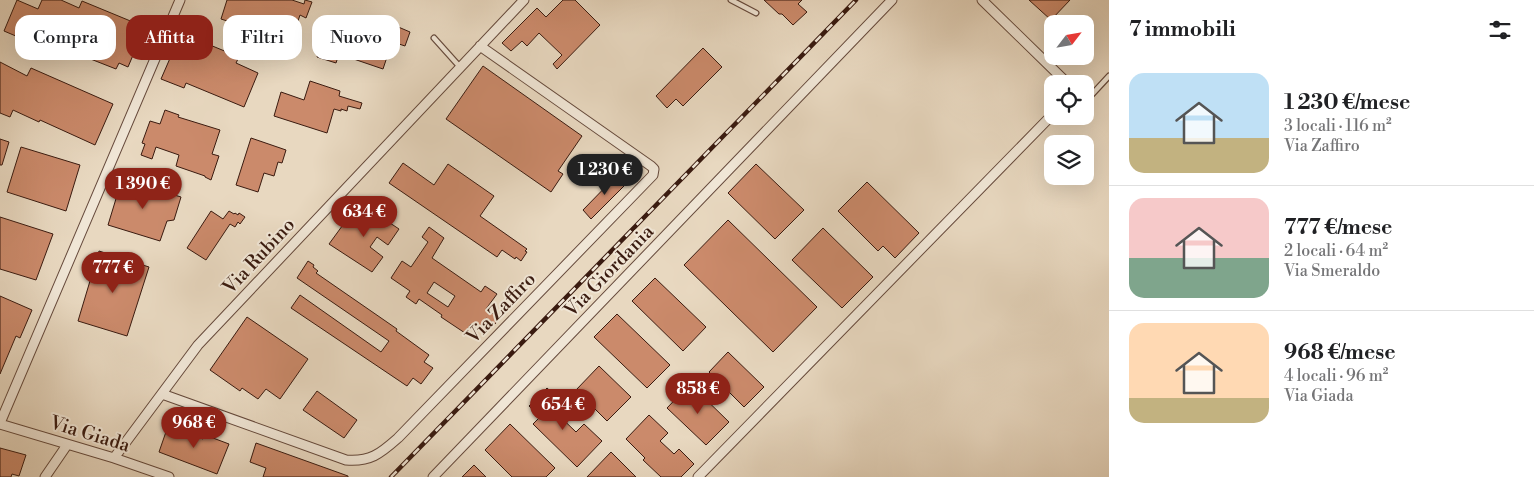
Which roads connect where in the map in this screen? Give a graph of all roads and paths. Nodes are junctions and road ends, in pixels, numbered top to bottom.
1 (180, 0) edge
2 (524, 0) edge
3 (731, 0) edge
4 (892, 0) edge
5 (982, 0) edge
6 (756, 13) dead end
7 (434, 38) dead end
8 (480, 46) junction
9 (460, 67) junction
10 (1059, 75) edge
11 (1109, 76) edge
12 (1094, 92) edge
13 (1044, 123) edge
14 (162, 394) junction
15 (0, 424) edge
16 (67, 445) junction
17 (114, 458) junction
18 (45, 477) edge
19 (169, 477) edge
20 (433, 477) edge
21 (698, 477) edge

1 - 15 street
2 - 8 street, Via Rubino
3 - 6 lane
4 - 20 street, Via Giordania
5 - 10 street
7 - 9 lane
8 - 9 street, Via Rubino
8 - 14 street, Via Zaffiro
9 - 14 street, Via Rubino
11 - 12 lane
13 - 21 street
14 - 17 street, Via Rubino
15 - 16 street, Via Giada
16 - 17 street, Via Giada
16 - 18 street
17 - 19 street, Via Giada

